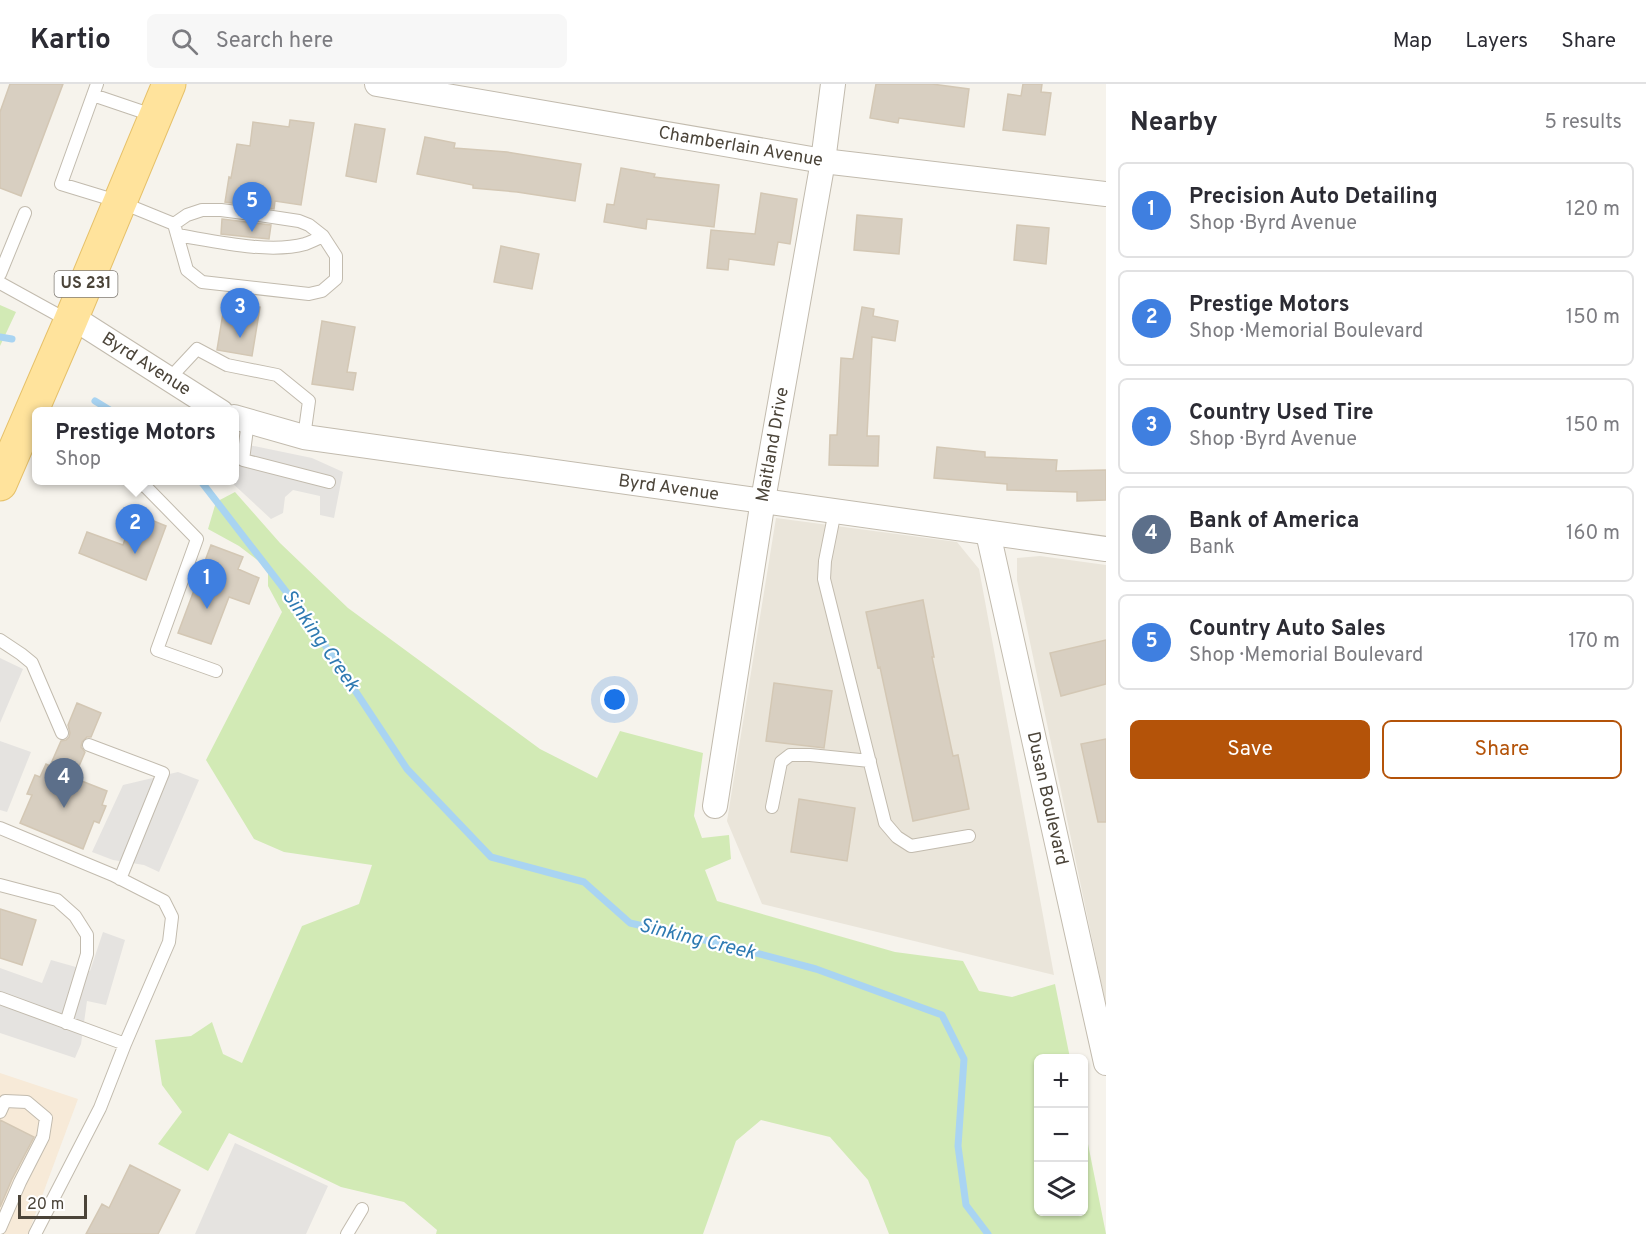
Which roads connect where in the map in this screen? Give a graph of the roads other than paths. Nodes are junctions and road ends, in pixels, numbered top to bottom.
1 (170, 84) edge
2 (377, 84) edge
3 (833, 84) edge
4 (406, 87) edge
5 (95, 89) edge
6 (156, 116) junction
7 (823, 162) junction
8 (1106, 194) edge
9 (120, 202) junction
10 (25, 213) dead end
11 (175, 230) junction
12 (322, 236) junction
13 (0, 274) edge
14 (0, 282) edge
15 (71, 320) junction
16 (169, 379) junction
17 (37, 407) edge
18 (214, 407) edge
19 (32, 419) edge
20 (241, 419) edge
21 (304, 437) junction
22 (329, 482) dead end
23 (0, 484) edge
24 (143, 485) edge
25 (762, 500) junction
26 (835, 511) junction
27 (988, 533) junction
28 (1106, 549) edge
29 (0, 640) edge
30 (216, 671) dead end
31 (62, 733) dead end
32 (89, 745) dead end
33 (870, 761) junction
34 (715, 806) dead end
35 (772, 807) dead end
36 (0, 828) edge
37 (969, 836) dead end
38 (120, 879) junction
39 (0, 885) edge
40 (0, 998) edge
41 (66, 1023) junction
42 (125, 1044) junction
43 (1106, 1063) edge
44 (0, 1112) edge
45 (362, 1209) dead end
46 (0, 1228) edge
47 (35, 1234) edge
48 (347, 1234) edge

1 - 6 main road, US 231
2 - 4 street, Chamberlain Avenue
3 - 7 street, Maitland Drive
4 - 7 street, Chamberlain Avenue
5 - 6 lane
5 - 9 lane
6 - 9 main road, US 231
7 - 8 street, Chamberlain Avenue
7 - 25 street, Maitland Drive
9 - 11 lane
9 - 15 main road, US 231
10 - 13 lane
11 - 12 lane
11 - 12 lane
11 - 12 lane
14 - 15 lane
15 - 16 street, Byrd Avenue
15 - 17 main road, US 231
16 - 18 street, Byrd Avenue
16 - 21 lane
19 - 23 main road, US 231
20 - 21 street, Byrd Avenue
20 - 22 lane
21 - 25 street, Byrd Avenue
24 - 30 lane
25 - 26 street, Byrd Avenue
25 - 34 street, Maitland Drive
26 - 27 street, Byrd Avenue
26 - 33 lane
27 - 28 street, Byrd Avenue
27 - 43 street, Dusan Boulevard
29 - 31 lane
32 - 38 lane
33 - 35 lane
33 - 37 lane
36 - 38 lane
38 - 42 lane
39 - 41 lane
40 - 41 lane
41 - 42 lane
42 - 47 lane
44 - 46 lane
45 - 48 lane

